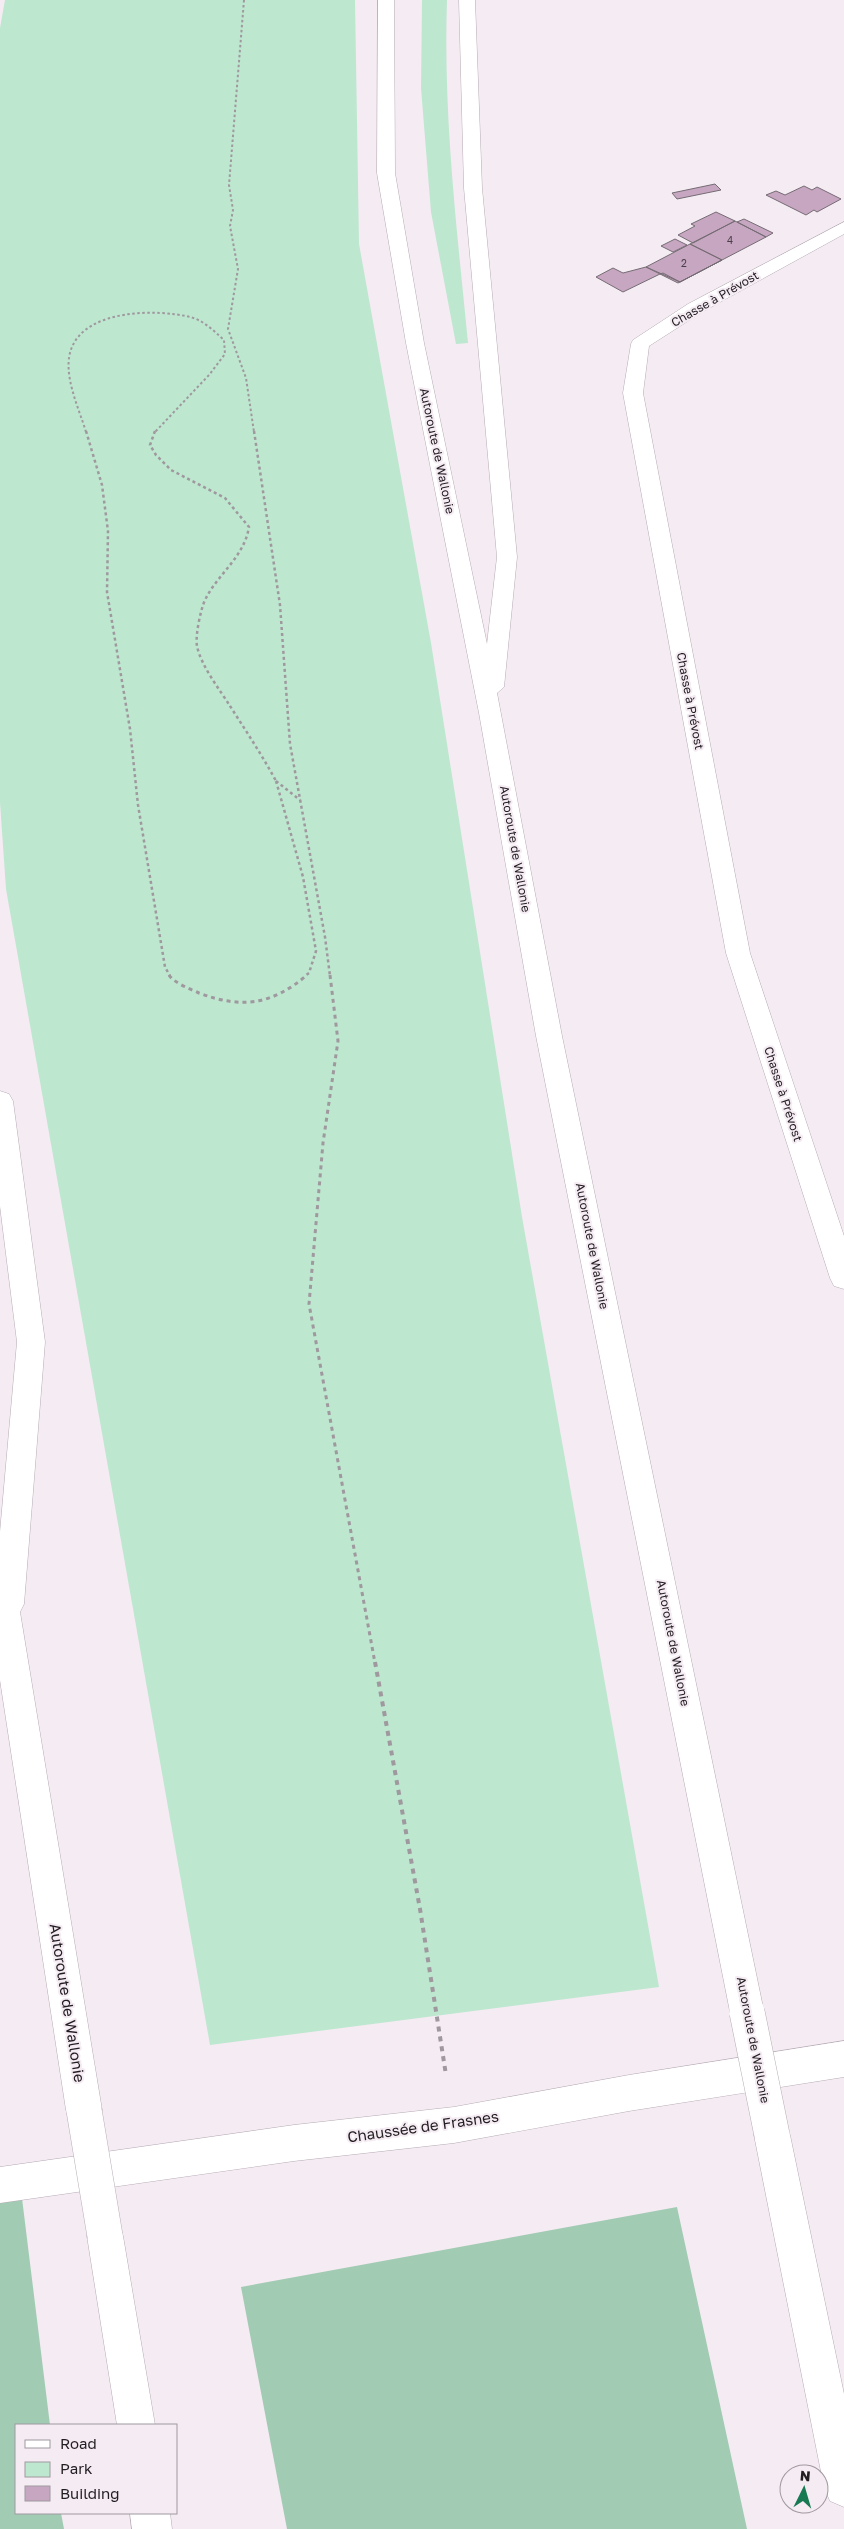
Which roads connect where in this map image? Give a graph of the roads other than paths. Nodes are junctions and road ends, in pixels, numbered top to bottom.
1 (386, 0) edge
2 (467, 0) edge
3 (844, 227) edge
4 (490, 713) junction
5 (0, 1100) edge
6 (844, 1278) edge
7 (0, 1580) edge
8 (7, 1625) junction
9 (844, 2059) edge
10 (0, 2185) edge
11 (136, 2424) edge
12 (844, 2487) edge
13 (150, 2514) edge
14 (152, 2529) edge

1 - 4 main road, Autoroute de Wallonie
2 - 4 main road
3 - 6 main road, Chasse à Prévost
4 - 12 main road, Autoroute de Wallonie, bridge
5 - 8 main road
7 - 8 main road, Autoroute de Wallonie
8 - 11 main road, Autoroute de Wallonie, bridge
9 - 10 main road, Chaussée de Frasnes
13 - 14 main road

